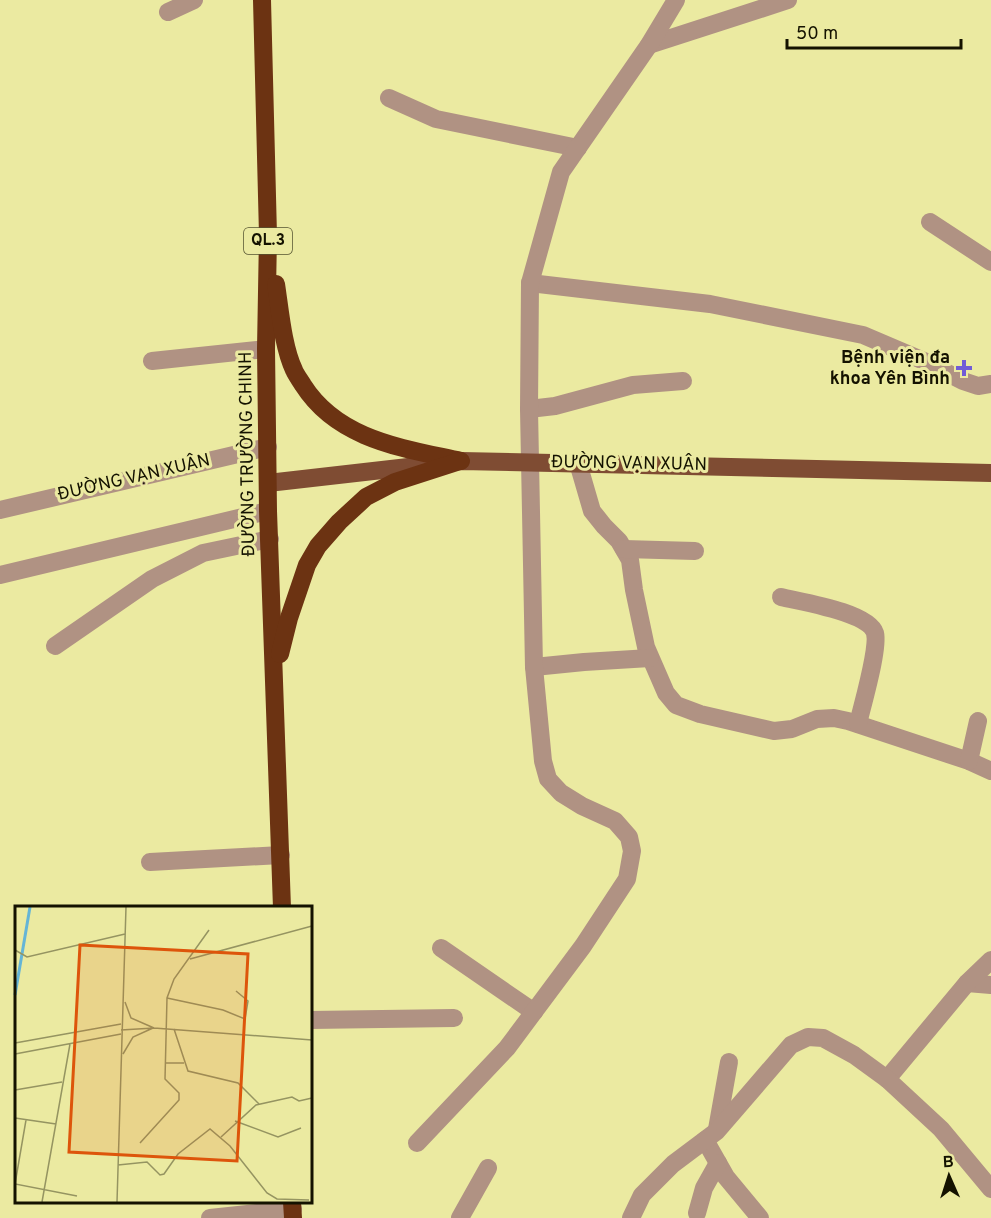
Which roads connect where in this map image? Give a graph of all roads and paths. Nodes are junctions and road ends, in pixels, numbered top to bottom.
1 (194, 0) edge
2 (262, 0) edge
3 (676, 0) edge
4 (788, 0) edge
5 (168, 12) dead end
6 (649, 45) junction
7 (389, 98) dead end
8 (578, 148) junction
9 (930, 222) dead end
10 (268, 235) junction
11 (991, 262) edge
12 (530, 283) junction
13 (266, 349) junction
14 (152, 361) dead end
15 (683, 381) dead end
16 (991, 384) edge
17 (529, 409) junction
18 (268, 447) junction
19 (461, 461) junction
20 (530, 462) junction
21 (578, 463) junction
22 (991, 473) edge
23 (268, 483) junction
24 (0, 510) edge
25 (268, 511) junction
26 (270, 539) junction
27 (624, 549) junction
28 (695, 551) dead end
29 (0, 575) edge
30 (781, 597) dead end
31 (55, 646) dead end
32 (650, 658) junction
33 (534, 667) junction
34 (274, 673) junction
35 (978, 721) dead end
36 (858, 724) junction
37 (969, 761) junction
38 (991, 771) edge
39 (281, 855) junction
40 (150, 862) dead end
41 (282, 906) edge
42 (441, 948) dead end
43 (991, 960) edge
44 (967, 983) junction
45 (991, 985) edge
46 (534, 1012) junction
47 (454, 1018) dead end
48 (312, 1020) edge
49 (729, 1062) dead end
50 (887, 1079) junction
51 (711, 1135) junction
52 (417, 1143) dead end
53 (718, 1163) junction
54 (488, 1168) dead end
55 (991, 1190) edge
56 (293, 1210) edge
57 (697, 1213) dead end
58 (210, 1218) edge
59 (460, 1218) edge
60 (631, 1218) edge
61 (760, 1218) edge

1 - 5 street
2 - 10 highway, ĐƯỜNG TRƯỜNG CHINH / QL.3
3 - 6 street
4 - 6 street
6 - 8 street
7 - 8 street
8 - 12 street
9 - 11 street
10 - 13 highway, ĐƯỜNG TRƯỜNG CHINH / QL.3
10 - 19 highway
12 - 16 street
12 - 17 street
13 - 14 street
13 - 18 highway, ĐƯỜNG TRƯỜNG CHINH / QL.3
15 - 17 street
17 - 20 street
18 - 23 highway, ĐƯỜNG TRƯỜNG CHINH / QL.3
18 - 24 street, ĐƯỜNG VẠN XUÂN
19 - 20 main road, ĐƯỜNG VẠN XUÂN
19 - 23 main road, ĐƯỜNG VẠN XUÂN
19 - 34 highway
20 - 21 main road, ĐƯỜNG VẠN XUÂN
20 - 33 street
21 - 22 main road, ĐƯỜNG VẠN XUÂN
21 - 27 street
23 - 25 highway, ĐƯỜNG TRƯỜNG CHINH / QL.3
25 - 26 highway, ĐƯỜNG TRƯỜNG CHINH / QL.3
25 - 29 street
26 - 31 street
26 - 34 highway, ĐƯỜNG TRƯỜNG CHINH / QL.3
27 - 28 street
27 - 32 street
30 - 36 street
32 - 33 street
32 - 36 street
33 - 46 street
34 - 39 highway, ĐƯỜNG TRƯỜNG CHINH / QL.3
35 - 37 street
36 - 37 street
37 - 38 street
39 - 40 street
39 - 41 highway, ĐƯỜNG TRƯỜNG CHINH / QL.3
42 - 46 street
43 - 44 street
44 - 45 street
44 - 50 street
46 - 52 street
47 - 48 street
49 - 51 street
50 - 51 street
50 - 55 street
51 - 53 street
51 - 60 street
53 - 57 street
53 - 61 street
54 - 59 street
56 - 58 street

